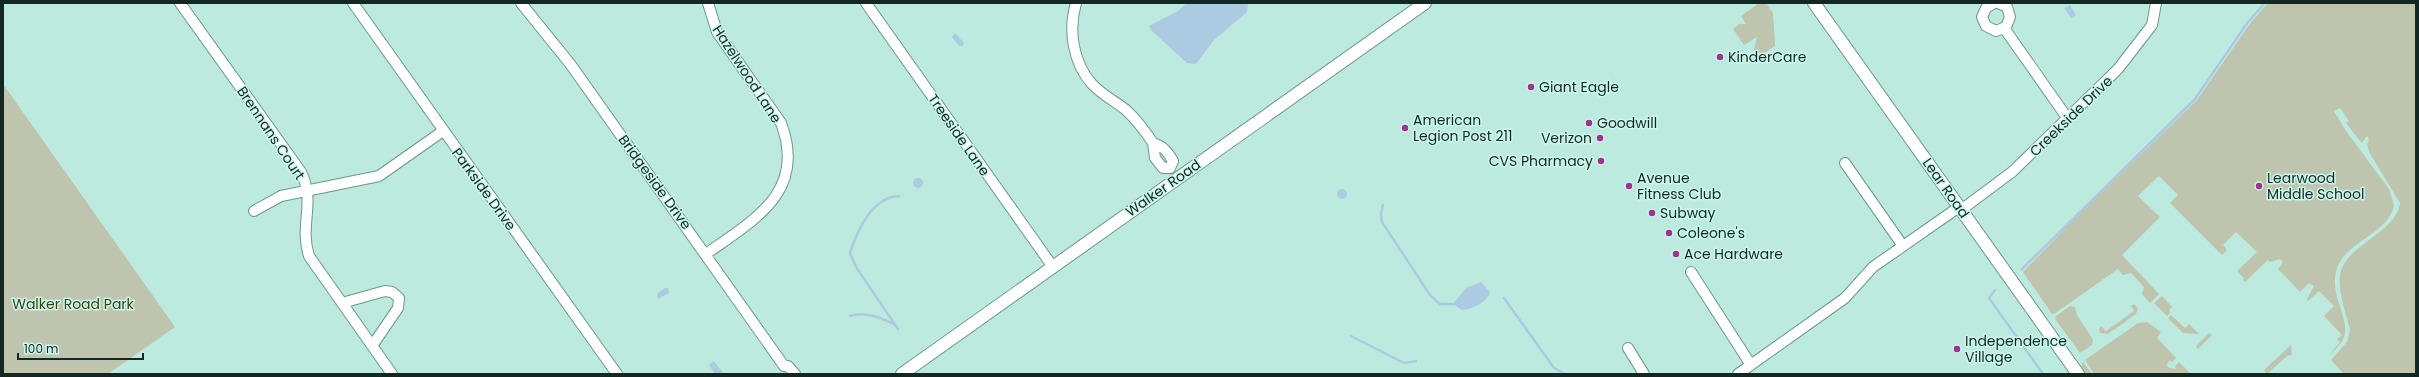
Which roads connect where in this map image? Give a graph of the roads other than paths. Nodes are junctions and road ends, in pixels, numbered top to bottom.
1 (180, 3) edge
2 (353, 3) edge
3 (521, 3) edge
4 (708, 3) edge
5 (866, 3) edge
6 (1076, 3) edge
7 (1425, 3) edge
8 (1814, 3) edge
9 (1994, 3) edge
10 (1998, 3) edge
11 (2156, 3) edge
12 (2004, 28) junction
13 (2068, 119) junction
14 (443, 131) junction
15 (1845, 163) dead end
16 (1177, 178) junction
17 (307, 190) junction
18 (1960, 209) junction
19 (254, 211) dead end
20 (1903, 246) junction
21 (706, 254) junction
22 (1053, 267) junction
23 (1691, 272) dead end
24 (342, 303) junction
25 (372, 346) junction
26 (1628, 348) dead end
27 (1751, 365) junction
28 (783, 370) edge
29 (392, 374) edge
30 (617, 374) edge
31 (795, 374) edge
32 (902, 374) edge
33 (1644, 374) edge
34 (1738, 374) edge
35 (2078, 374) edge

1 - 17 street, Brennans Court
2 - 14 street, Parkside Drive
3 - 21 street, Bridgeside Drive
4 - 21 street, Hazelwood Lane
5 - 22 street, Treeside Lane
6 - 16 street
7 - 16 street, Walker Road
8 - 18 street, Lear Road
9 - 12 street
10 - 12 street
11 - 13 street, Creekside Drive
12 - 13 street
13 - 18 street, Creekside Drive
14 - 17 street
14 - 30 street, Parkside Drive
15 - 20 street
16 - 22 street, Walker Road
17 - 19 street
17 - 24 street, Brennans Court
18 - 20 street, Creekside Drive
18 - 35 street, Lear Road
20 - 27 street, Creekside Drive
21 - 28 street, Bridgeside Drive
22 - 32 street, Walker Road
23 - 27 street
24 - 25 street, Brennans Court
24 - 25 street
25 - 29 street, Brennans Court
26 - 33 street
27 - 34 street, Creekside Drive
28 - 31 street, Bridgeside Drive

